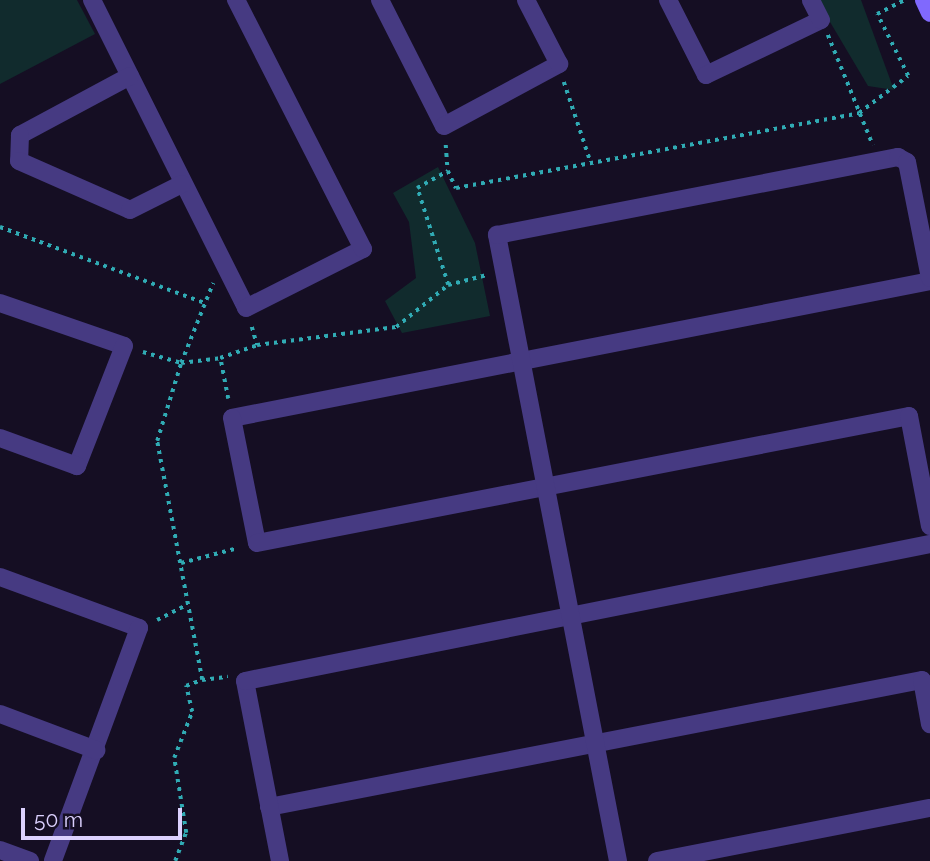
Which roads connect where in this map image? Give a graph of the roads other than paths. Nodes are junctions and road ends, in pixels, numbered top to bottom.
1 (92, 0) edge
2 (236, 0) edge
3 (380, 0) edge
4 (526, 0) edge
5 (668, 0) edge
6 (811, 0) edge
7 (924, 0) edge
8 (930, 13) edge
9 (130, 76) junction
10 (182, 184) junction
11 (930, 279) edge
12 (0, 303) edge
13 (523, 360) junction
14 (0, 438) edge
15 (545, 487) junction
16 (930, 526) edge
17 (930, 544) edge
18 (0, 577) edge
19 (569, 614) junction
20 (0, 715) edge
21 (930, 724) edge
22 (594, 742) junction
23 (96, 750) junction
24 (269, 807) junction
25 (930, 807) edge
26 (0, 850) edge
27 (30, 861) edge
28 (53, 861) edge
29 (280, 861) edge
30 (618, 861) edge
31 (657, 861) edge

1 - 9 street
2 - 10 street
3 - 4 street
5 - 6 street
7 - 8 street
9 - 10 street
9 - 10 street
11 - 13 street
11 - 13 street
12 - 14 street
13 - 15 street
13 - 15 street
15 - 16 street
15 - 19 street
17 - 19 street
18 - 23 street
19 - 22 street
19 - 24 street
20 - 23 street
21 - 22 street
22 - 24 street
22 - 30 street
23 - 28 street
24 - 29 street
25 - 31 street
26 - 27 street

